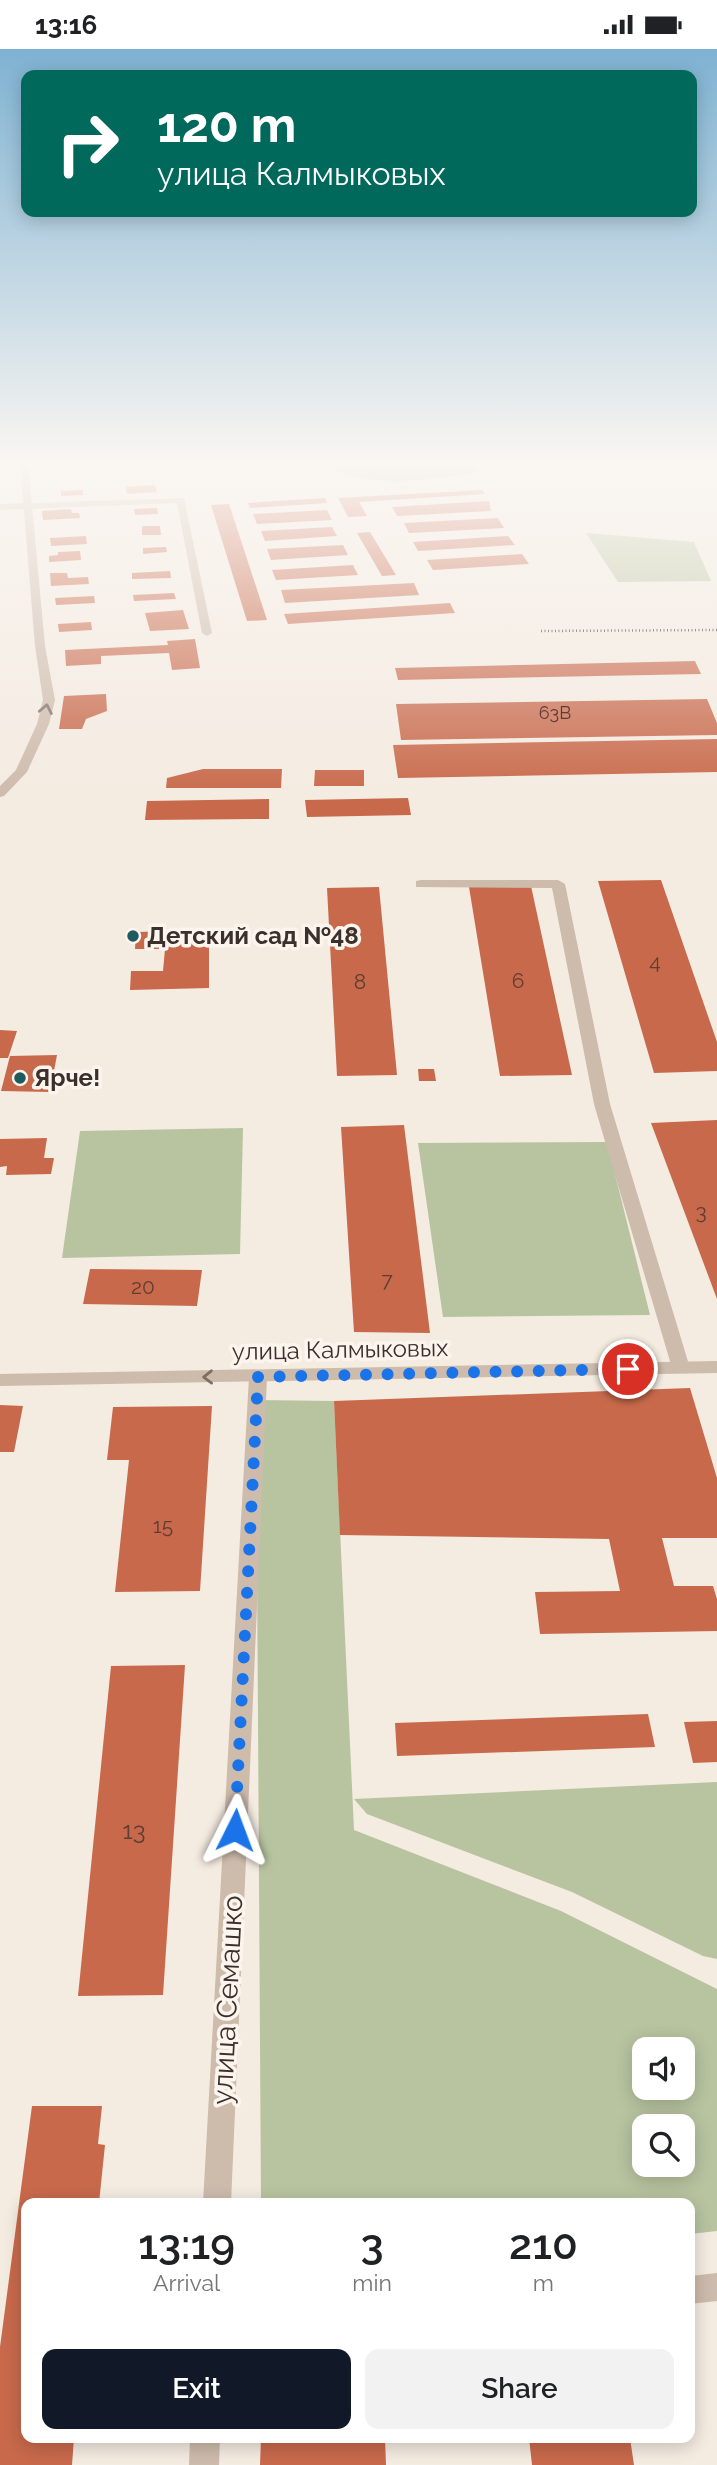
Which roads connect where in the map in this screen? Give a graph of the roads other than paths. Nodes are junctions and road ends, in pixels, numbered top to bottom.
1 (34, 575) edge
2 (196, 575) edge
3 (207, 633) dead end
4 (0, 793) edge
5 (421, 884) dead end
6 (717, 1367) edge
7 (681, 1368) junction
8 (258, 1377) junction
9 (0, 1380) edge
10 (217, 2198) edge
11 (717, 2287) edge
12 (695, 2289) edge
13 (205, 2443) edge
14 (204, 2465) edge

4 -> 1 street
2 - 3 street
5 - 7 street
6 - 7 street, улица Калмыковых
7 - 8 street, улица Калмыковых
8 -> 9 street, улица Калмыковых
8 - 10 street, улица Семашко
11 - 12 street
13 - 14 street

